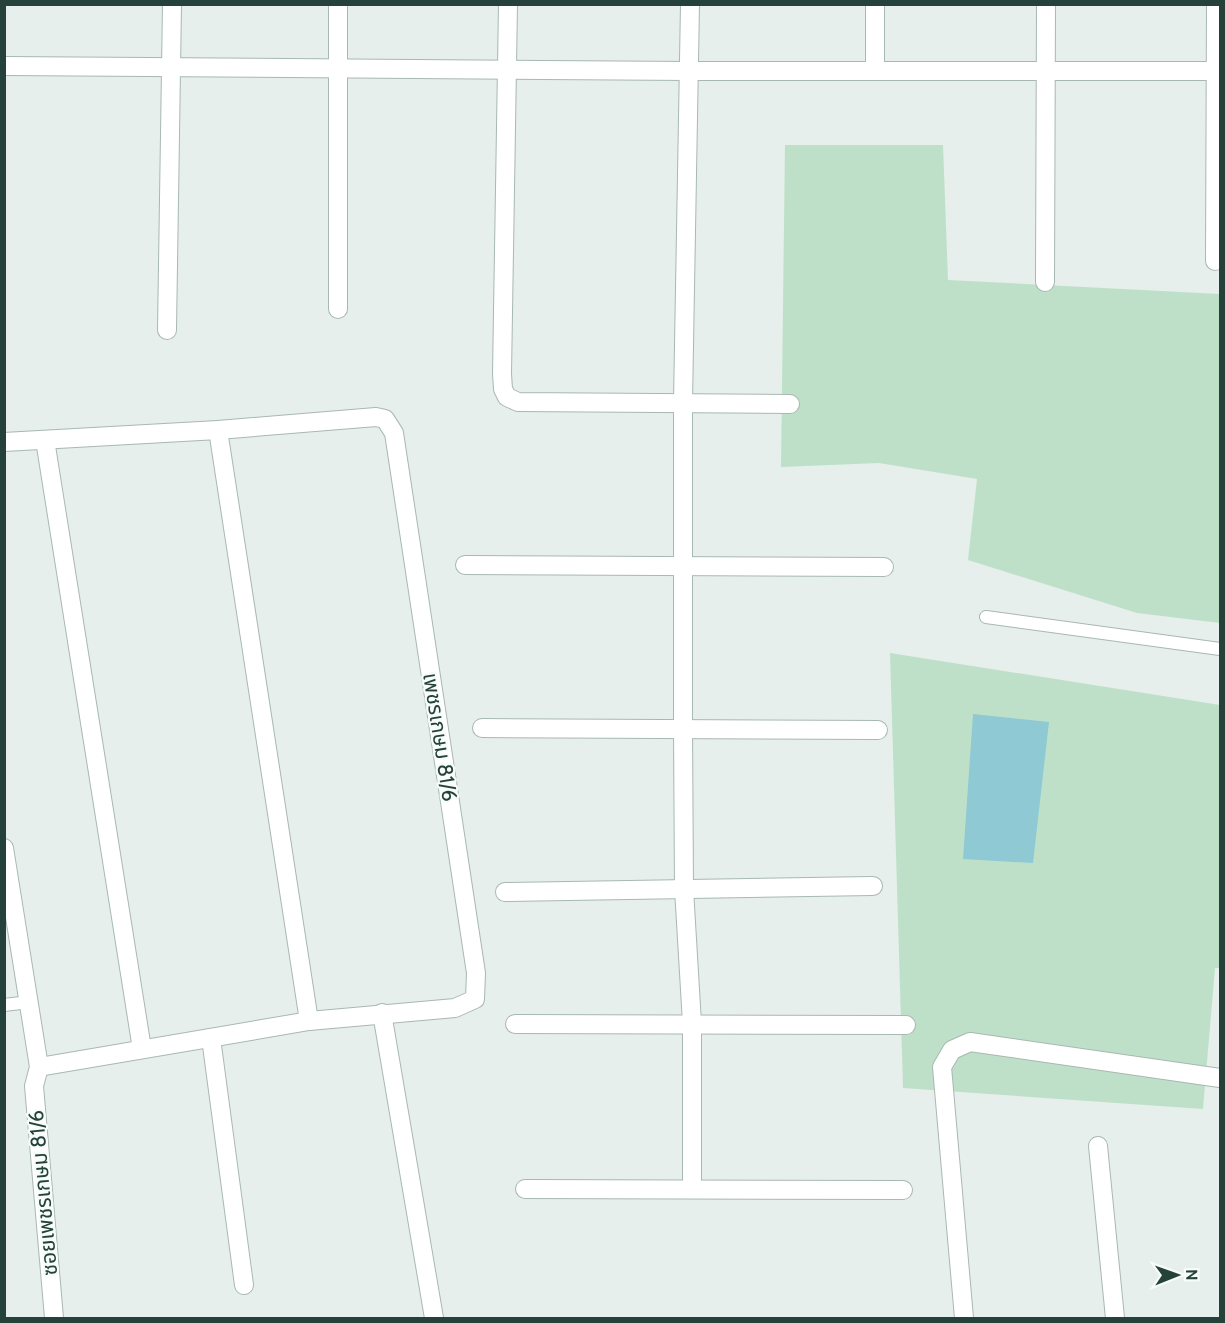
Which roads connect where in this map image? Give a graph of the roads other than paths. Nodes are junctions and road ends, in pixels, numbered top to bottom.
1 (172, 4) edge
2 (338, 4) edge
3 (508, 4) edge
4 (690, 4) edge
5 (875, 4) edge
6 (1046, 4) edge
7 (1216, 4) edge
8 (4, 66) edge
9 (171, 69) junction
10 (337, 69) junction
11 (507, 69) junction
12 (875, 70) junction
13 (689, 71) junction
14 (1219, 71) edge
15 (1045, 72) junction
16 (1215, 261) dead end
17 (1045, 282) dead end
18 (338, 309) dead end
19 (167, 330) dead end
20 (683, 402) junction
21 (790, 404) dead end
22 (218, 430) junction
23 (45, 440) junction
24 (4, 442) edge
25 (685, 564) junction
26 (465, 565) dead end
27 (884, 567) dead end
28 (986, 617) dead end
29 (1221, 649) edge
30 (482, 728) dead end
31 (683, 728) junction
32 (878, 730) dead end
33 (4, 848) edge
34 (873, 886) dead end
35 (684, 889) junction
36 (506, 892) dead end
37 (29, 1002) junction
38 (4, 1005) edge
39 (382, 1013) junction
40 (309, 1021) junction
41 (692, 1023) junction
42 (514, 1024) dead end
43 (906, 1025) dead end
44 (211, 1038) junction
45 (142, 1049) junction
46 (39, 1067) junction
47 (1221, 1078) edge
48 (1098, 1146) dead end
49 (525, 1189) dead end
50 (692, 1190) junction
51 (903, 1190) dead end
52 (244, 1285) dead end
53 (54, 1318) edge
54 (434, 1318) edge
55 (964, 1318) edge
56 (1115, 1318) edge

1 - 9 street
2 - 10 street
3 - 11 street
4 - 13 street
5 - 12 street
6 - 15 street
7 - 14 street
8 - 9 street
9 - 10 street
9 - 19 street
10 - 11 street
10 - 18 street
11 - 13 street
11 - 20 street
12 - 13 street
12 - 15 street
13 - 20 street
14 - 15 street
14 - 16 street
15 - 17 street
20 - 21 street
20 - 25 street
22 - 23 street, เพชรเกษม 81/6
22 - 39 street, เพชรเกษม 81/6
22 - 40 street
23 - 24 street, เพชรเกษม 81/6
23 - 45 street
25 - 26 street
25 - 27 street
25 - 31 street
28 - 29 lane
30 - 31 street
31 - 32 street
31 - 35 street
33 - 37 street, ซอยเพชรเกษม 81/6
34 - 35 street
35 - 36 street
35 - 41 street
37 - 38 lane
37 - 46 street, ซอยเพชรเกษม 81/6
39 - 40 street, เพชรเกษม 81/6
39 - 54 street
40 - 44 street, เพชรเกษม 81/6
41 - 42 street
41 - 43 street
41 - 50 street
44 - 45 street, เพชรเกษม 81/6
44 - 52 street
45 - 46 street, เพชรเกษม 81/6
46 - 53 street, ซอยเพชรเกษม 81/6
47 - 55 street
48 - 56 street
49 - 50 street
50 - 51 street

